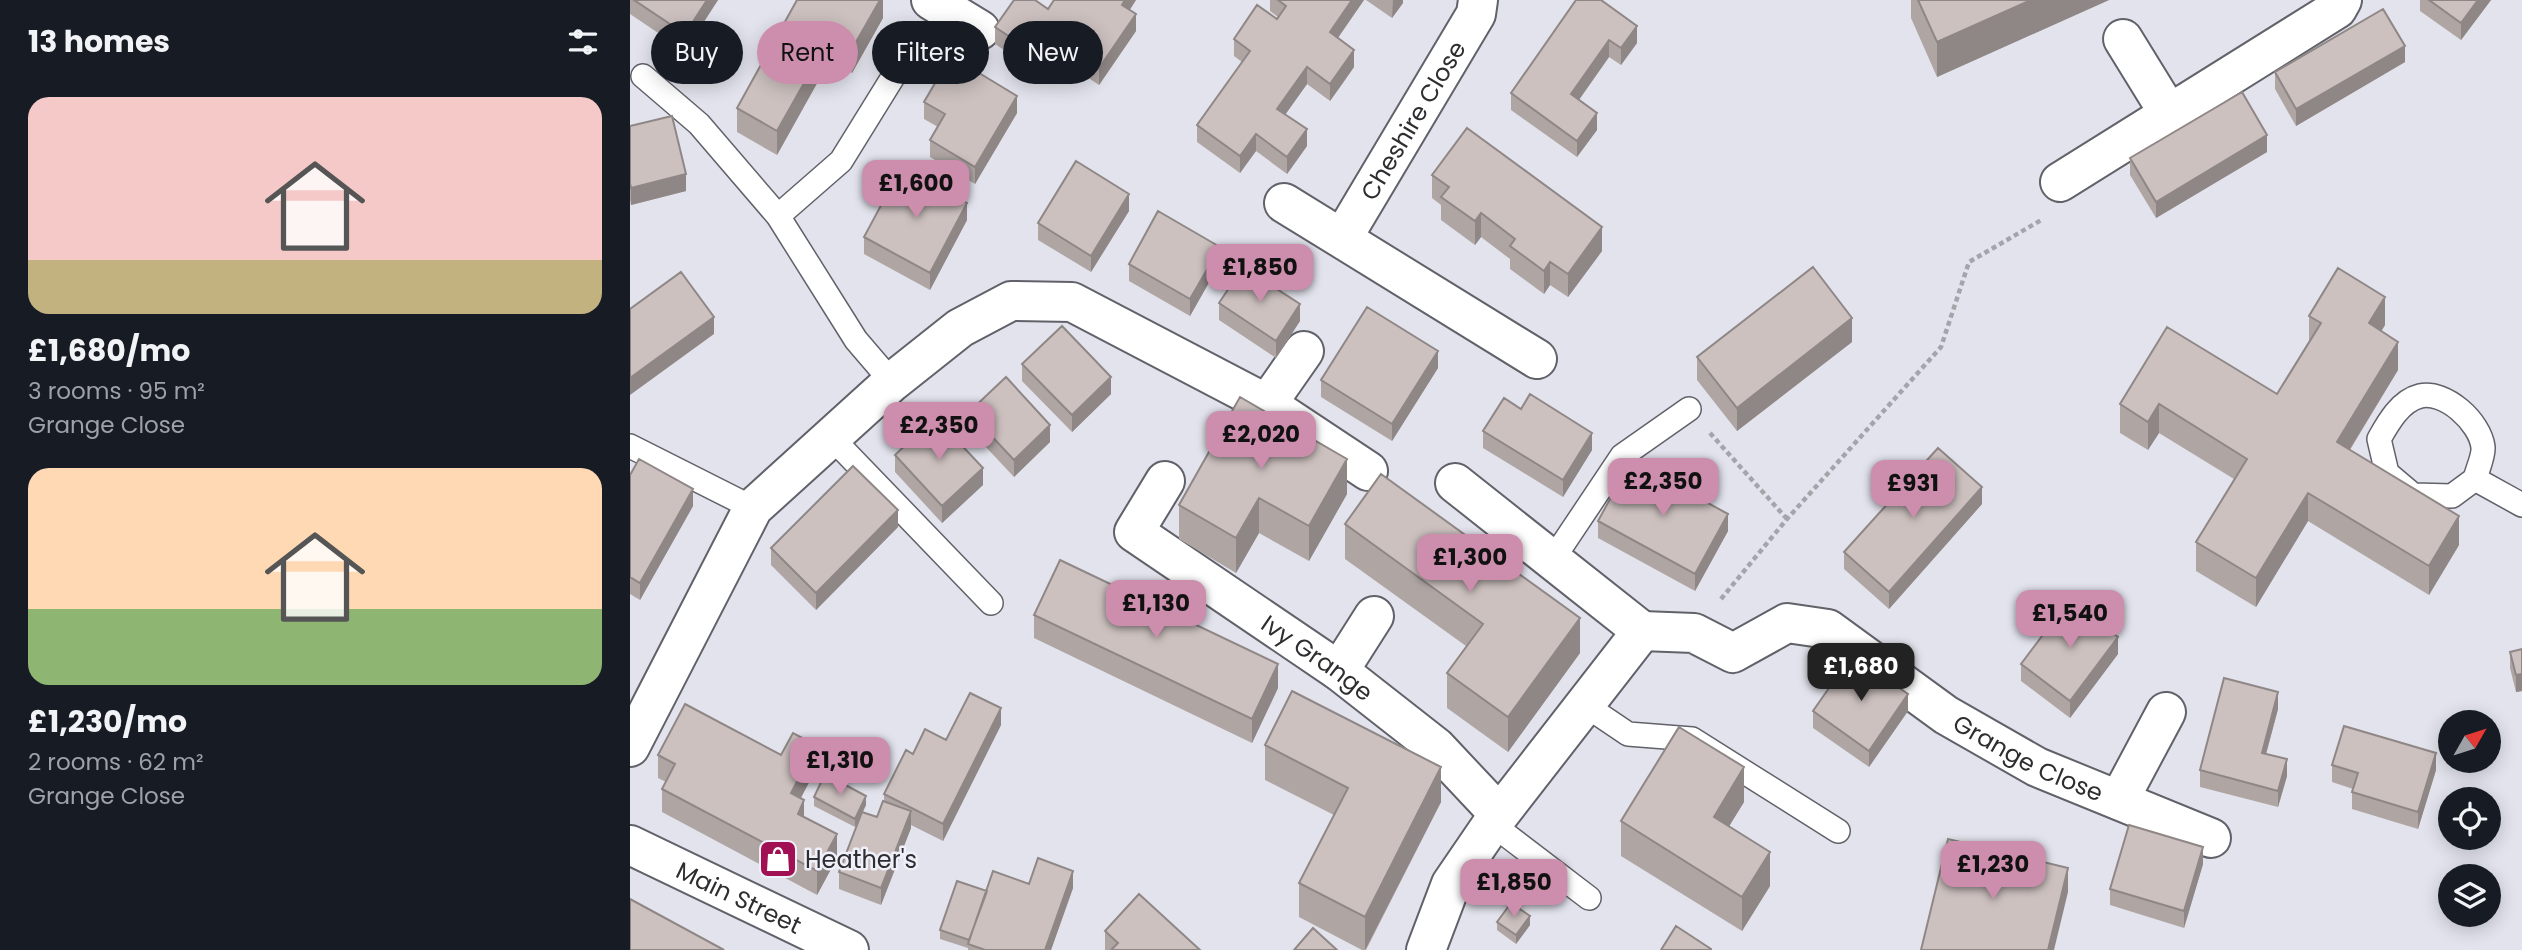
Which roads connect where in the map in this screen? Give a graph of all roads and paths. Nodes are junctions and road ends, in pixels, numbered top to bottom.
1 (1478, 0) edge
2 (2342, 0) edge
3 (938, 2) edge
4 (966, 21) edge
5 (2123, 39) dead end
6 (643, 76) dead end
7 (888, 84) edge
8 (2168, 112) junction
9 (2060, 181) joint
10 (1284, 203) dead end
11 (778, 216) junction
12 (1343, 237) junction
13 (1304, 351) dead end
14 (1537, 359) dead end
15 (892, 382) junction
16 (1267, 404) junction
17 (1689, 409) joint
18 (831, 437) junction
19 (630, 446) edge
20 (1368, 471) dead end
21 (2475, 479) junction
22 (1165, 481) dead end
23 (1455, 483) dead end
24 (2522, 505) edge
25 (753, 508) junction
26 (1787, 519) junction
27 (1553, 559) junction
28 (991, 603) dead end
29 (1374, 616) dead end
30 (1642, 631) junction
31 (1694, 633) junction
32 (1339, 671) junction
33 (1585, 705) junction
34 (2166, 712) dead end
35 (630, 747) edge
36 (2119, 800) junction
37 (1495, 819) junction
38 (1838, 831) dead end
39 (2211, 838) dead end
40 (630, 845) edge
41 (1589, 898) dead end
42 (849, 950) edge
43 (1426, 950) edge

1 - 12 street, Cheshire Close
2 - 8 street
3 - 4 street
5 - 8 street
6 - 11 lane
7 - 11 lane
8 - 9 street
9 - 26 path
10 - 12 street
11 - 15 lane
12 - 14 street
13 - 16 street
15 - 16 street
15 - 18 street
16 - 20 street
17 - 26 path
17 - 27 lane
18 - 25 street
18 - 28 lane
19 - 25 lane
21 - 21 lane
21 - 24 lane
22 - 32 street, Ivy Grange
23 - 27 street
25 - 35 street
26 - 31 path
27 - 30 street
29 - 32 street
30 - 31 street, Grange Close
30 - 33 street
31 - 36 street, Grange Close
32 - 37 street, Ivy Grange
33 - 37 street
33 - 38 lane
34 - 36 street, Grange Close
36 - 39 street, Grange Close
37 - 41 lane
37 - 43 street
40 - 42 street, Main Street

